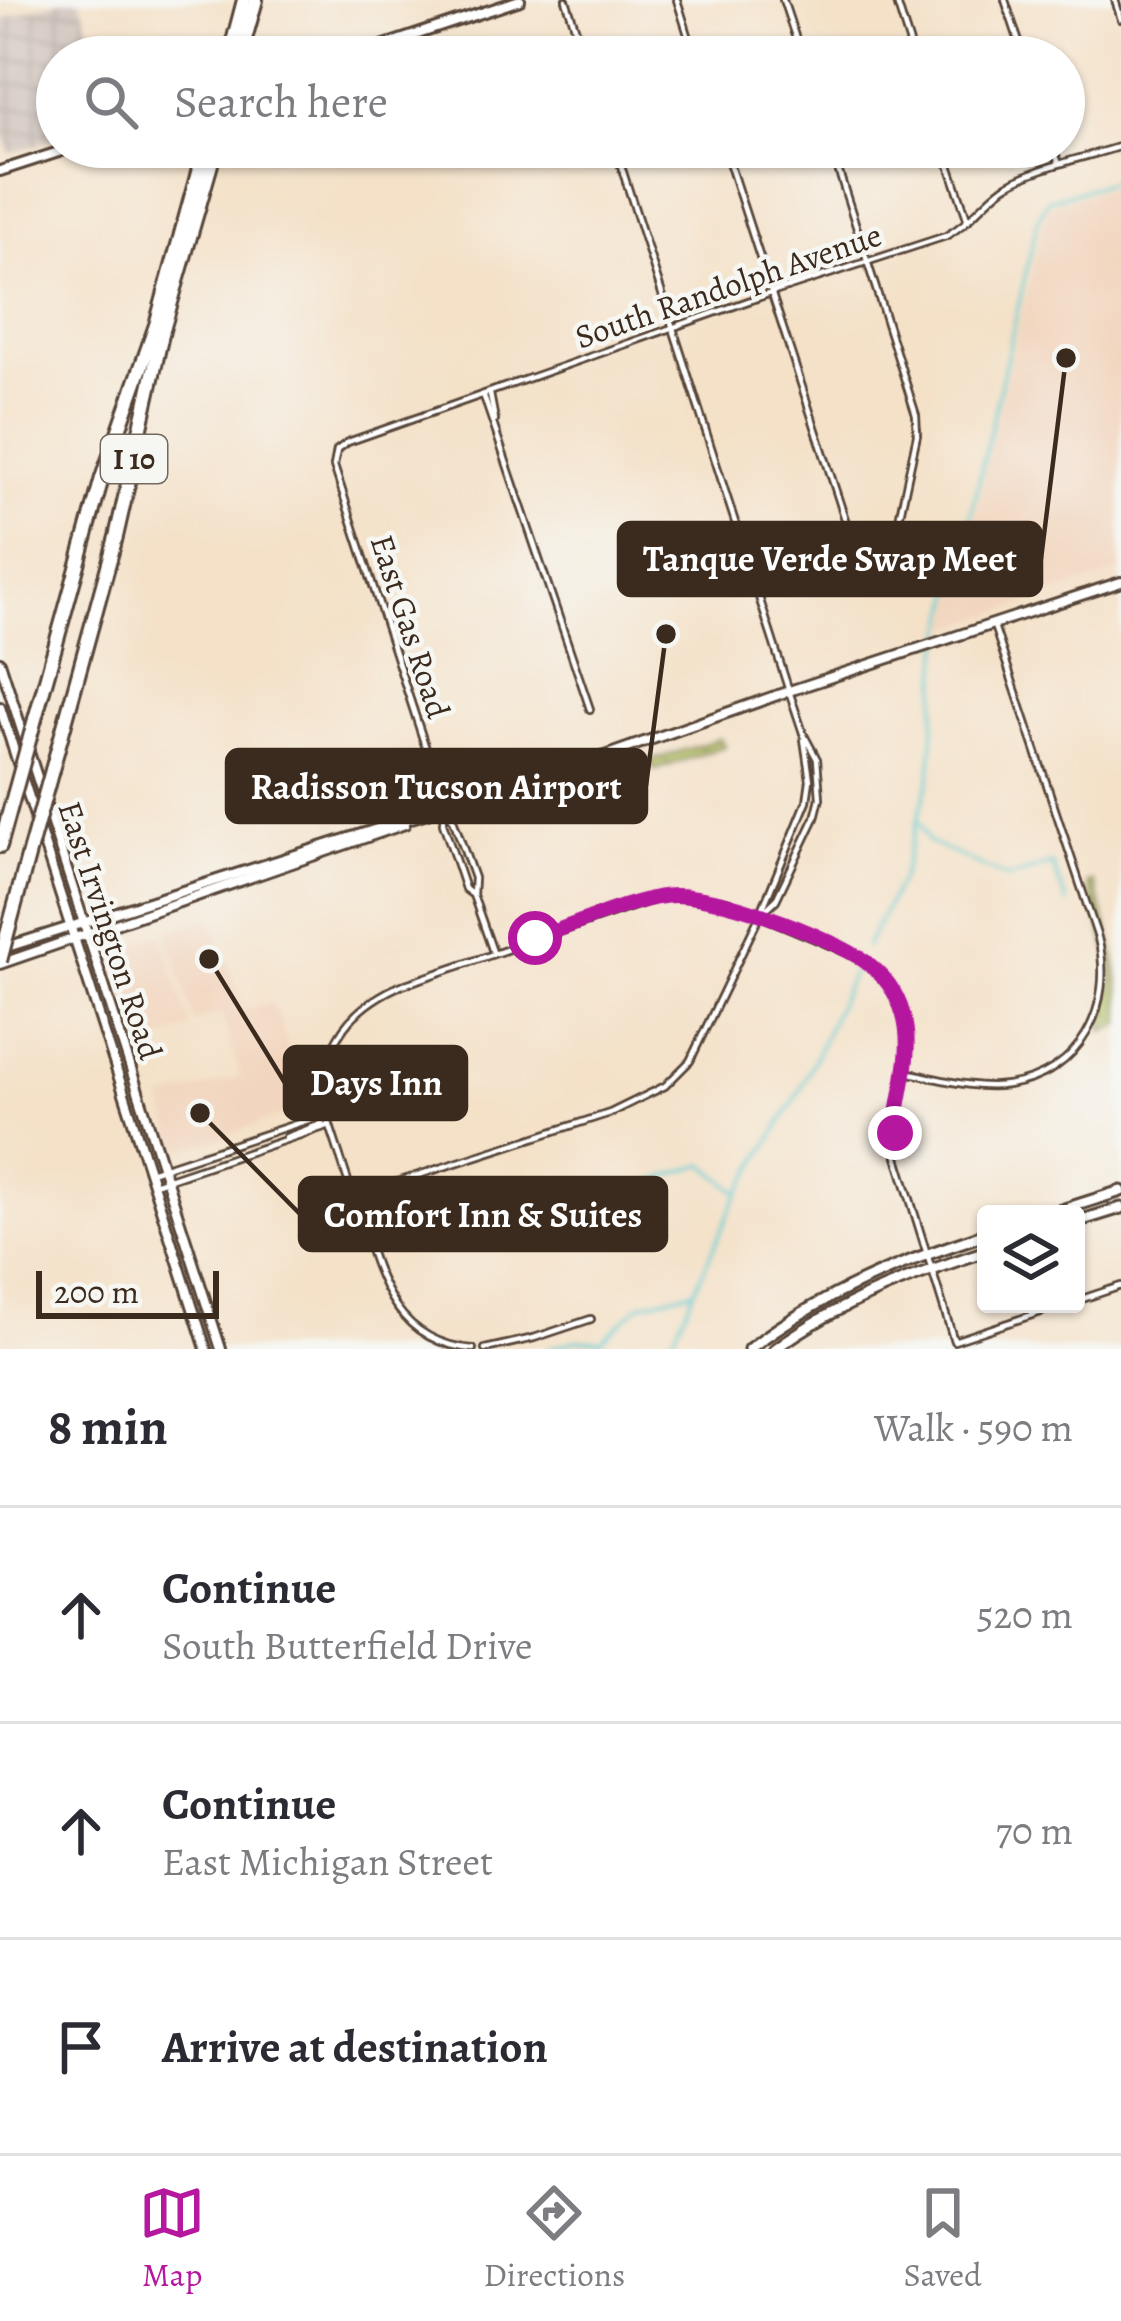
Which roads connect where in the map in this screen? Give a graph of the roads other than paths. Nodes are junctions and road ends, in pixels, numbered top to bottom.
1 (244, 0) edge
2 (256, 0) edge
3 (520, 0) edge
4 (566, 0) edge
5 (677, 0) edge
6 (783, 0) edge
7 (896, 0) edge
8 (1005, 0) edge
9 (1115, 0) edge
10 (1121, 19) edge
11 (235, 36) edge
12 (246, 36) edge
13 (412, 36) edge
14 (578, 36) edge
15 (688, 36) edge
16 (795, 36) edge
17 (907, 36) edge
18 (1017, 36) edge
19 (1121, 146) edge
20 (1085, 158) edge
21 (36, 160) edge
22 (199, 168) edge
23 (210, 168) edge
24 (622, 168) edge
25 (731, 168) edge
26 (838, 168) edge
27 (950, 168) edge
28 (1053, 168) edge
29 (0, 172) edge
30 (969, 224) junction
31 (867, 261) junction
32 (771, 293) junction
33 (676, 328) junction
34 (487, 395) junction
35 (337, 450) joint
36 (856, 556) junction
37 (1121, 582) edge
38 (758, 591) junction
39 (994, 625) junction
40 (0, 662) edge
41 (789, 691) junction
42 (0, 707) edge
43 (590, 709) dead end
44 (803, 733) junction
45 (12, 792) junction
46 (808, 794) junction
47 (820, 798) junction
48 (445, 808) junction
49 (0, 812) edge
50 (333, 842) junction
51 (0, 846) edge
52 (276, 871) junction
53 (473, 895) junction
54 (760, 915) junction
55 (83, 922) junction
56 (71, 926) junction
57 (88, 935) junction
58 (76, 939) junction
59 (0, 950) edge
60 (493, 952) junction
61 (0, 962) edge
62 (905, 1072) junction
63 (326, 1114) junction
64 (330, 1125) junction
65 (278, 1143) junction
66 (161, 1168) junction
67 (150, 1172) junction
68 (166, 1180) junction
69 (154, 1184) junction
70 (1121, 1191) edge
71 (353, 1196) junction
72 (1077, 1205) edge
73 (1121, 1208) edge
74 (1085, 1219) edge
75 (977, 1237) edge
76 (926, 1253) junction
77 (977, 1254) edge
78 (931, 1269) junction
79 (1121, 1286) edge
80 (1085, 1297) edge
81 (1038, 1313) edge
82 (591, 1318) dead end
83 (510, 1347) edge
84 (206, 1349) edge
85 (221, 1349) edge
86 (473, 1349) edge
87 (485, 1349) edge
88 (749, 1349) edge
89 (776, 1349) edge

1 - 11 highway
2 - 12 highway
3 - 13 main road
4 - 14 street
5 - 15 street
6 - 16 street
7 - 17 street
8 - 18 street
9 - 10 street
19 - 20 street, South Randolph Avenue
21 - 29 main road
22 - 45 highway, I 10, bridge
23 - 61 highway, I 10, bridge
24 - 33 street
25 - 32 street
26 - 31 street
27 - 30 street
28 - 30 street, South Randolph Avenue
30 - 31 street, South Randolph Avenue
31 - 32 street, South Randolph Avenue
31 - 36 street
32 - 33 street, South Randolph Avenue
32 - 36 street
33 - 34 street, South Randolph Avenue
33 - 38 street
34 - 35 street, South Randolph Avenue
34 - 43 street
35 - 48 street, East Gas Road
36 - 38 street
37 - 39 main road
38 - 41 street
39 - 41 main road
39 - 62 street
40 - 55 main road, East Irvington Road
41 - 44 street
41 - 48 main road
42 - 56 main road, East Irvington Road
44 - 46 street
44 - 47 street
45 - 49 highway
45 - 51 highway, I 10
46 - 47 street
46 - 54 street
47 - 54 street
48 - 50 main road
48 - 52 main road
48 - 53 street, East Gas Road
48 - 53 street
50 - 52 main road
50 - 55 main road
52 - 57 main road
53 - 60 street, East Gas Road
54 - 60 street
54 - 62 street
54 - 71 street
55 - 56 main road
55 - 57 main road, East Irvington Road
56 - 58 main road, East Irvington Road
56 - 59 main road
57 - 58 main road
57 - 66 main road, East Irvington Road
58 - 61 main road
58 - 67 main road, East Irvington Road
60 - 63 street
62 - 76 street
63 - 64 street
63 - 65 street
63 - 66 street
64 - 65 street
64 - 71 street
65 - 68 street
66 - 67 street
66 - 68 main road, East Irvington Road
67 - 69 main road, East Irvington Road
68 - 69 street
68 - 85 main road, East Irvington Road
69 - 84 main road, East Irvington Road
70 - 72 main road
71 - 86 street
73 - 74 main road
75 - 76 main road
76 - 78 street
76 - 88 main road
77 - 78 main road
78 - 81 street
78 - 89 main road
79 - 80 street
82 - 83 street
83 - 87 street

